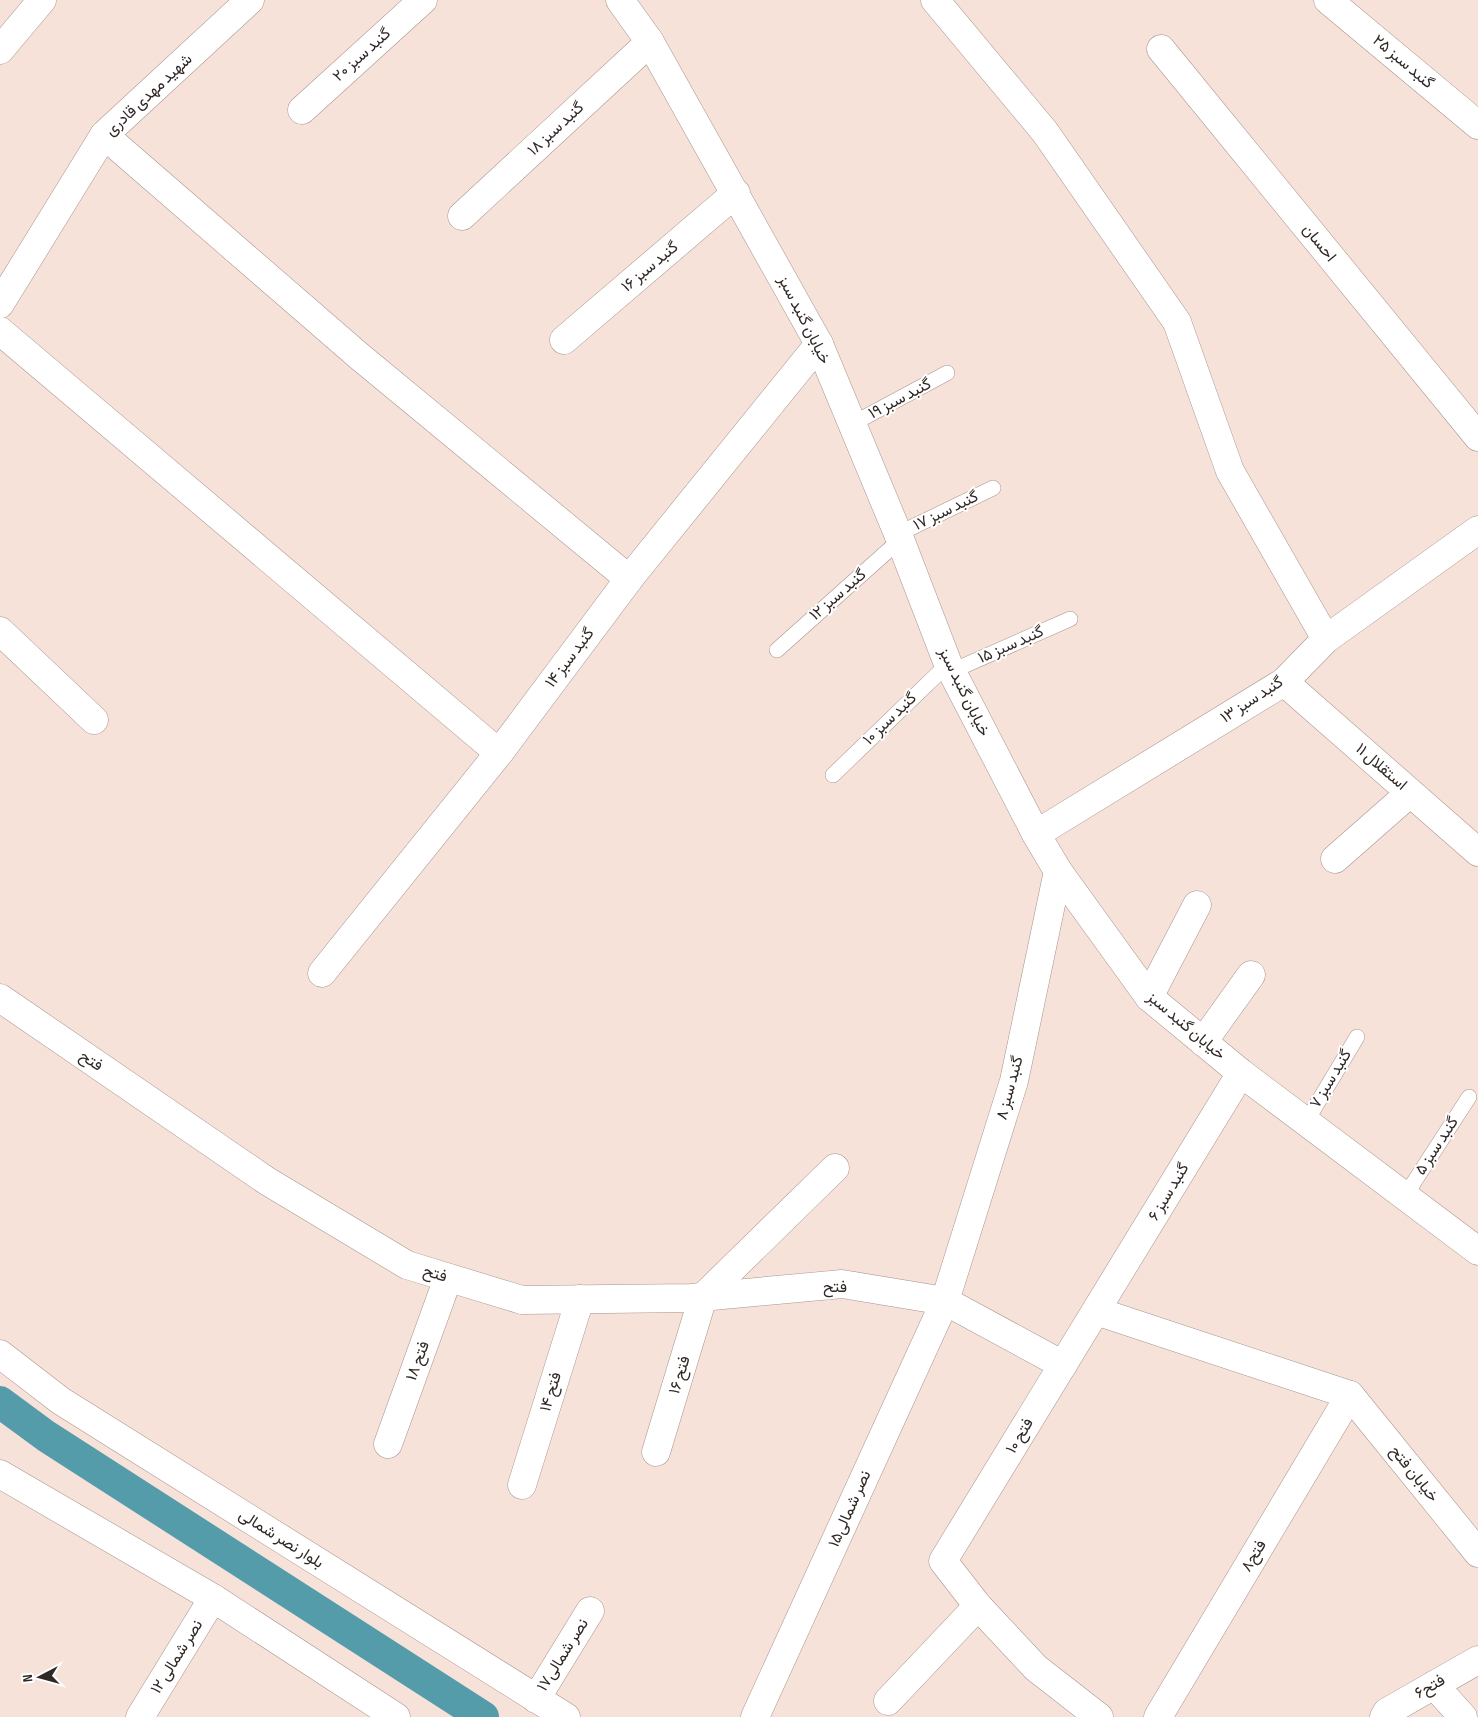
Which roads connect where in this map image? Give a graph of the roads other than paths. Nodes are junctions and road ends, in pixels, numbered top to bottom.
1 (42, 0) edge
2 (250, 0) edge
3 (423, 0) edge
4 (620, 0) edge
5 (935, 0) edge
6 (1328, 0) edge
7 (650, 42) junction
8 (1161, 49) dead end
9 (0, 50) edge
10 (302, 110) dead end
11 (1478, 124) edge
12 (104, 135) junction
13 (736, 193) junction
14 (462, 216) dead end
15 (0, 304) edge
16 (0, 331) edge
17 (564, 340) dead end
18 (819, 344) junction
19 (947, 373) dead end
20 (852, 424) junction
21 (1478, 437) edge
22 (993, 488) dead end
23 (1478, 530) edge
24 (899, 537) junction
25 (629, 579) junction
26 (1070, 619) dead end
27 (0, 630) edge
28 (1326, 639) junction
29 (776, 650) dead end
30 (950, 667) junction
31 (1284, 682) junction
32 (94, 720) dead end
33 (499, 753) junction
34 (833, 775) dead end
35 (1410, 793) junction
36 (1036, 834) junction
37 (1478, 852) edge
38 (1336, 859) dead end
39 (1058, 871) junction
40 (1198, 905) dead end
41 (322, 973) dead end
42 (1251, 975) dead end
43 (1149, 997) junction
44 (0, 998) edge
45 (1357, 1037) dead end
46 (1203, 1042) junction
47 (1242, 1073) junction
48 (1469, 1097) dead end
49 (1306, 1122) junction
50 (835, 1168) dead end
51 (1405, 1196) junction
52 (1478, 1251) edge
53 (448, 1278) junction
54 (703, 1297) junction
55 (580, 1299) junction
56 (944, 1301) junction
57 (1096, 1311) junction
58 (0, 1354) edge
59 (1063, 1365) junction
60 (1350, 1395) junction
61 (388, 1444) dead end
62 (656, 1452) dead end
63 (0, 1474) edge
64 (522, 1485) dead end
65 (1478, 1553) edge
66 (213, 1598) junction
67 (978, 1606) junction
68 (590, 1611) dead end
69 (1478, 1660) edge
70 (1434, 1685) junction
71 (536, 1699) junction
72 (888, 1701) dead end
73 (140, 1717) edge
74 (396, 1717) edge
75 (566, 1717) edge
76 (755, 1717) edge
77 (1099, 1717) edge
78 (1158, 1717) edge
79 (1384, 1717) edge
80 (1463, 1717) edge

1 - 9 street
2 - 12 street, شهید مهدی قادری
3 - 10 street, گنبد سبز ۲۰
4 - 7 street, خیابان گنبد سبز
5 - 28 street
6 - 11 street, گنبد سبز ۲۵
7 - 13 street, خیابان گنبد سبز
7 - 14 street, گنبد سبز ۱۸
8 - 21 street, احسان
12 - 15 street, شهید مهدی قادری
12 - 25 street
13 - 17 street, گنبد سبز ۱۶
13 - 18 street, خیابان گنبد سبز
16 - 33 street
18 - 20 street, خیابان گنبد سبز
18 - 25 street, گنبد سبز ۱۴
19 - 20 lane, گنبد سبز ۱۹
20 - 24 street, خیابان گنبد سبز
22 - 24 lane, گنبد سبز ۱۷
23 - 28 street, گنبد سبز ۱۳
24 - 29 lane, گنبد سبز ۱۲
24 - 30 street, خیابان گنبد سبز
25 - 33 street, گنبد سبز ۱۴
26 - 30 lane, گنبد سبز ۱۵
27 - 32 street
28 - 31 street, گنبد سبز ۱۳
30 - 34 lane, گنبد سبز ۱۰
30 - 36 street, خیابان گنبد سبز
31 - 35 street, استقلال ۱۱
31 - 36 street, گنبد سبز ۱۳
33 - 41 street, گنبد سبز ۱۴
35 - 37 street, استقلال ۱۱
35 - 38 street
36 - 39 street, خیابان گنبد سبز
39 - 43 street, خیابان گنبد سبز
39 - 56 street, گنبد سبز ۸
40 - 43 street
42 - 46 street
43 - 46 street, خیابان گنبد سبز
44 - 53 street, فتح
45 - 49 lane, گنبد سبز ۷
46 - 47 street, خیابان گنبد سبز
47 - 49 street, خیابان گنبد سبز
47 - 57 street, گنبد سبز ۶
48 - 51 lane, گنبد سبز ۵
49 - 51 street, خیابان گنبد سبز
50 - 54 street
51 - 52 street, خیابان گنبد سبز
53 - 55 street, فتح
53 - 61 street, فتح ۱۸
54 - 55 street, فتح
54 - 56 street, فتح
54 - 62 street, فتح ۱۶
55 - 64 street, فتح ۱۴
56 - 59 street, فتح
56 - 76 street, نصر شمالی۱۵
57 - 59 street, فتح ۱۰
57 - 60 street
58 - 71 street, بلوار نصر شمالی
59 - 67 street, فتح ۱۰
60 - 65 street, خیابان فتح
60 - 78 street, فتح۸
63 - 66 street
66 - 73 street, نصر شمالی ۱۲
66 - 74 street
67 - 72 street
67 - 77 street
68 - 71 street, نصر شمالی۱۷
69 - 70 street, فتح۶
70 - 79 street, فتح۶
70 - 80 street
71 - 75 street, بلوار نصر شمالی

